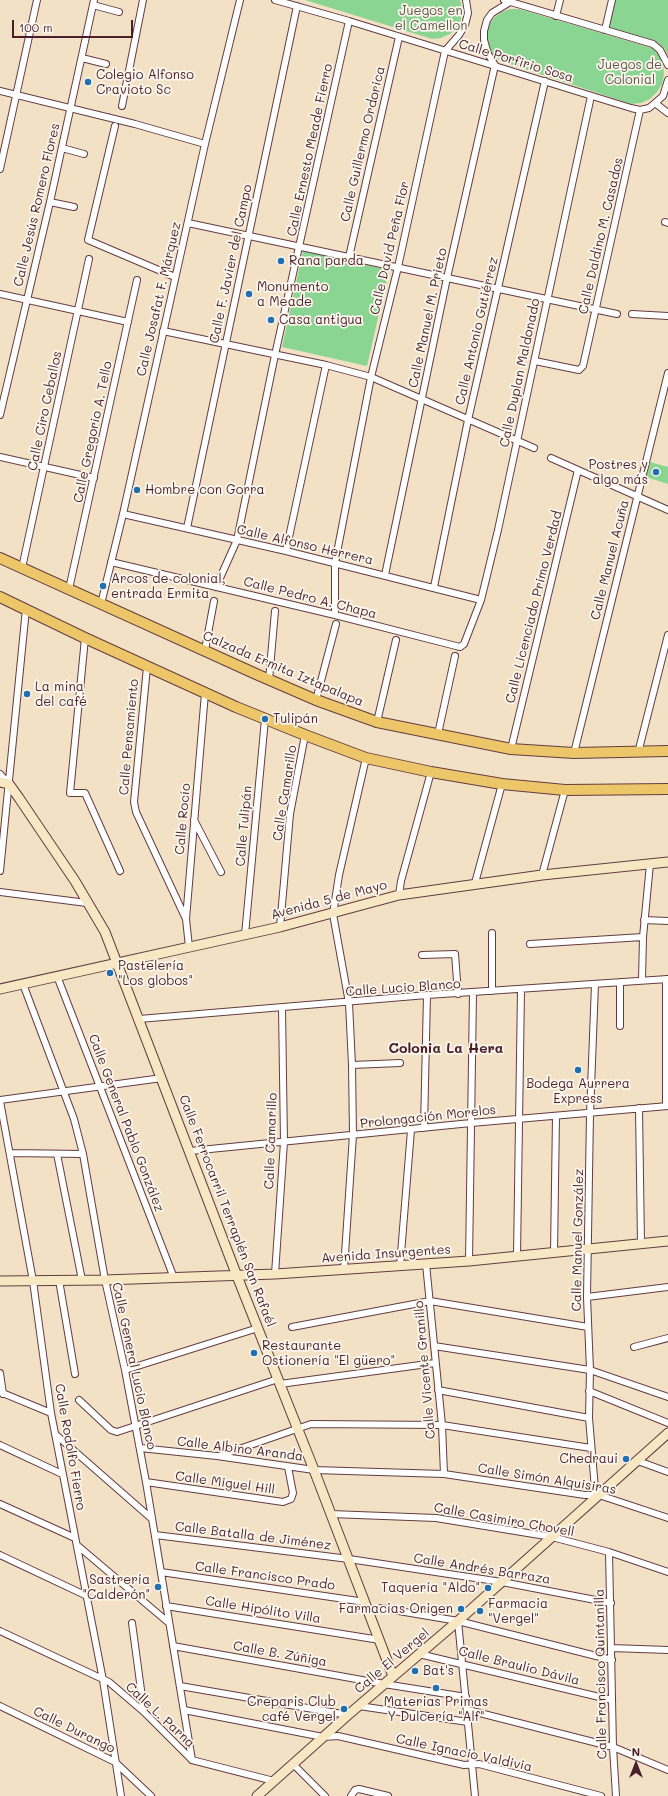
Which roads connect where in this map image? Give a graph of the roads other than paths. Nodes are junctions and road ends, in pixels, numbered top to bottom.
1 (37, 0) edge
2 (143, 0) edge
3 (240, 0) edge
4 (275, 0) edge
5 (292, 0) edge
6 (466, 0) edge
7 (560, 0) edge
8 (612, 0) edge
9 (508, 1) edge
10 (94, 3) edge
11 (297, 6) junction
12 (119, 12) dead end
13 (556, 16) junction
14 (349, 20) junction
15 (605, 30) junction
16 (399, 37) junction
17 (445, 51) junction
18 (82, 58) junction
19 (106, 64) dead end
20 (495, 65) junction
21 (668, 65) edge
22 (668, 80) edge
23 (545, 81) junction
24 (0, 91) edge
25 (17, 94) junction
26 (591, 96) junction
27 (655, 103) junction
28 (122, 106) dead end
29 (70, 107) junction
30 (640, 110) junction
31 (668, 113) edge
32 (116, 126) dead end
33 (205, 144) junction
34 (62, 148) junction
35 (84, 154) dead end
36 (0, 169) edge
37 (50, 202) junction
38 (74, 207) dead end
39 (188, 223) junction
40 (249, 235) junction
41 (300, 246) junction
42 (349, 257) junction
43 (89, 259) dead end
44 (398, 267) junction
45 (176, 277) junction
46 (447, 278) junction
47 (137, 280) dead end
48 (498, 289) junction
49 (0, 294) edge
50 (546, 299) junction
51 (26, 300) junction
52 (596, 310) junction
53 (78, 311) junction
54 (617, 314) dead end
55 (632, 314) dead end
56 (668, 316) edge
57 (128, 322) junction
58 (163, 331) junction
59 (225, 344) junction
60 (275, 355) junction
61 (534, 361) junction
62 (326, 365) junction
63 (668, 373) edge
64 (371, 377) junction
65 (422, 399) junction
66 (0, 415) edge
67 (468, 420) junction
68 (517, 441) junction
69 (534, 448) dead end
70 (0, 457) edge
71 (551, 458) dead end
72 (44, 466) junction
73 (578, 470) junction
74 (94, 478) junction
75 (637, 496) junction
76 (668, 510) edge
77 (123, 514) junction
78 (186, 528) junction
79 (237, 540) junction
80 (286, 551) junction
81 (0, 558) edge
82 (111, 562) junction
83 (335, 563) junction
84 (22, 568) junction
85 (385, 575) junction
86 (216, 587) junction
87 (434, 587) junction
88 (69, 589) junction
89 (0, 597) edge
90 (481, 600) junction
91 (214, 601) dead end
92 (101, 604) junction
93 (26, 609) junction
94 (275, 611) dead end
95 (335, 615) junction
96 (336, 624) dead end
97 (668, 635) edge
98 (85, 638) junction
99 (396, 640) dead end
100 (456, 646) joint
101 (205, 650) junction
102 (455, 656) dead end
103 (147, 667) junction
104 (269, 680) junction
105 (205, 693) junction
106 (316, 700) junction
107 (265, 719) junction
108 (377, 722) junction
109 (438, 734) junction
110 (305, 735) junction
111 (511, 749) junction
112 (668, 751) edge
113 (574, 753) junction
114 (638, 753) junction
115 (366, 758) junction
116 (431, 772) junction
117 (0, 774) edge
118 (4, 783) edge
119 (502, 784) junction
120 (668, 789) edge
121 (566, 790) junction
122 (194, 820) junction
123 (668, 862) edge
124 (650, 864) junction
125 (0, 871) edge
126 (120, 871) dead end
127 (221, 872) dead end
128 (542, 875) junction
129 (475, 883) junction
130 (0, 892) edge
131 (399, 895) junction
132 (87, 903) junction
133 (333, 914) junction
134 (186, 919) junction
135 (644, 920) junction
136 (668, 921) edge
137 (280, 927) junction
138 (492, 933) dead end
139 (245, 935) junction
140 (642, 937) junction
141 (530, 944) dead end
142 (189, 947) junction
143 (422, 955) dead end
144 (118, 964) junction
145 (57, 976) junction
146 (667, 979) edge
147 (642, 980) junction
148 (620, 982) junction
149 (23, 984) junction
150 (595, 984) junction
151 (0, 989) edge
152 (522, 990) junction
153 (492, 991) junction
154 (473, 993) junction
155 (458, 994) junction
156 (427, 995) junction
157 (349, 1003) junction
158 (282, 1008) junction
159 (140, 1018) junction
160 (620, 1026) dead end
161 (400, 1063) dead end
162 (352, 1065) junction
163 (162, 1078) junction
164 (101, 1086) junction
165 (64, 1091) junction
166 (0, 1100) edge
167 (667, 1106) edge
168 (640, 1108) junction
169 (590, 1114) junction
170 (556, 1116) junction
171 (519, 1119) junction
172 (472, 1123) junction
173 (424, 1128) junction
174 (411, 1130) junction
175 (353, 1135) junction
176 (284, 1142) junction
177 (190, 1151) junction
178 (11, 1153) junction
179 (57, 1154) junction
180 (83, 1154) junction
181 (668, 1241) edge
182 (641, 1244) junction
183 (588, 1249) junction
184 (554, 1253) junction
185 (517, 1256) junction
186 (470, 1261) junction
187 (426, 1264) junction
188 (400, 1266) junction
189 (344, 1269) junction
190 (275, 1274) junction
191 (237, 1276) junction
192 (174, 1278) junction
193 (59, 1280) junction
194 (82, 1280) junction
195 (105, 1280) junction
196 (0, 1281) edge
197 (33, 1281) junction
198 (668, 1288) edge
199 (587, 1297) junction
200 (430, 1301) junction
201 (292, 1327) dead end
202 (588, 1327) junction
203 (258, 1328) junction
204 (668, 1338) edge
205 (434, 1346) junction
206 (634, 1347) dead end
207 (435, 1363) junction
208 (125, 1370) junction
209 (590, 1370) junction
210 (0, 1373) edge
211 (75, 1374) dead end
212 (279, 1382) junction
213 (438, 1390) junction
214 (590, 1391) junction
215 (2, 1393) edge
216 (668, 1397) edge
217 (79, 1400) dead end
218 (51, 1413) junction
219 (589, 1418) junction
220 (668, 1423) edge
221 (442, 1425) junction
222 (136, 1427) junction
223 (298, 1429) junction
224 (668, 1433) edge
225 (55, 1434) junction
226 (0, 1445) edge
227 (140, 1448) junction
228 (591, 1448) junction
229 (218, 1456) junction
230 (638, 1461) junction
231 (288, 1467) junction
232 (314, 1470) junction
233 (668, 1472) edge
234 (62, 1474) junction
235 (444, 1474) junction
236 (146, 1482) junction
237 (599, 1495) junction
238 (0, 1504) edge
239 (331, 1514) junction
240 (668, 1518) edge
241 (152, 1519) junction
242 (155, 1535) junction
243 (552, 1537) junction
244 (75, 1538) junction
245 (78, 1546) junction
246 (609, 1552) junction
247 (0, 1556) edge
248 (349, 1559) junction
249 (161, 1572) junction
250 (668, 1572) edge
251 (502, 1582) junction
252 (87, 1596) junction
253 (365, 1602) junction
254 (610, 1603) junction
255 (166, 1606) junction
256 (381, 1608) dead end
257 (458, 1622) junction
258 (132, 1623) dead end
259 (168, 1623) junction
260 (0, 1631) edge
261 (380, 1640) junction
262 (173, 1646) junction
263 (611, 1648) junction
264 (668, 1650) edge
265 (420, 1654) junction
266 (612, 1660) junction
267 (462, 1664) junction
268 (393, 1676) junction
269 (102, 1680) junction
270 (384, 1684) junction
271 (180, 1686) junction
272 (466, 1697) junction
273 (612, 1700) junction
274 (0, 1706) edge
275 (359, 1706) junction
276 (184, 1710) junction
277 (468, 1710) junction
278 (144, 1712) junction
279 (348, 1715) junction
280 (468, 1722) junction
281 (323, 1737) junction
282 (613, 1747) junction
283 (192, 1760) junction
284 (116, 1762) junction
285 (293, 1764) junction
286 (473, 1765) junction
287 (668, 1770) edge
288 (274, 1781) junction
289 (121, 1796) edge
290 (150, 1796) edge
291 (257, 1796) edge
292 (325, 1796) edge
293 (351, 1796) edge
294 (388, 1796) edge
295 (475, 1796) edge
296 (600, 1796) edge
297 (616, 1796) edge

1 - 25 street
2 - 28 street
3 - 33 street, Calle Josafat F. Márquez
4 - 11 street, Calle Porfirio Sosa
5 - 11 street
6 - 17 street
7 - 13 street
8 - 15 street
9 - 13 street
9 - 20 street
10 - 12 street
10 - 18 street, Calle Jesús Romero Flores
11 - 14 street, Calle Porfirio Sosa
11 - 40 street, Calle F. Javier del Campo
13 - 15 street
14 - 16 street, Calle Porfirio Sosa
14 - 41 street, Calle Ernesto Meade Fierro
15 - 21 street
16 - 17 street, Calle Porfirio Sosa
16 - 42 street, Calle Guillermo Ordorica
17 - 20 street, Calle Porfirio Sosa
17 - 44 street, Calle David Peña Flor
18 - 19 street
18 - 29 street, Calle Jesús Romero Flores
20 - 23 street, Calle Porfirio Sosa
20 - 46 street, Calle Manuel M. Prieto
22 - 27 street
23 - 26 street, Calle Porfirio Sosa
23 - 48 street, Calle Antonio Gutiérrez
24 - 25 street
25 - 29 street
25 - 36 street
26 - 30 street, Calle Porfirio Sosa
26 - 50 street, Calle Duplan Maldonado
27 - 30 street
27 - 31 street
29 - 33 street
29 - 34 street, Calle Jesús Romero Flores
30 - 52 street, Calle Daldino M. Casados
32 - 45 street
33 - 39 street, Calle Josafat F. Márquez
34 - 35 street
34 - 37 street, Calle Jesús Romero Flores
37 - 38 street
37 - 51 street, Calle Jesús Romero Flores
39 - 40 street
39 - 45 street, Calle Josafat F. Márquez
40 - 41 street
40 - 59 street, Calle F. Javier del Campo
41 - 42 street
41 - 60 street, Calle Ernesto Meade Fierro
42 - 44 street
43 - 53 street, Calle Ciro Ceballos
44 - 46 street
44 - 64 street, Calle David Peña Flor
45 - 58 street, Calle Josafat F. Márquez
46 - 48 street
46 - 65 street, Calle Manuel M. Prieto
47 - 57 street, Calle Gregorio A. Tello
48 - 50 street
48 - 67 street, Calle Antonio Gutiérrez
49 - 51 street
50 - 52 street
50 - 61 street, Calle Duplan Maldonado
51 - 53 street
51 - 66 street, Calle Jesús Romero Flores
52 - 54 street
52 - 61 street, Calle Daldino M. Casados
53 - 57 street
53 - 72 street, Calle Ciro Ceballos
55 - 56 street
57 - 74 street, Calle Gregorio A. Tello
58 - 59 street
58 - 77 street, Calle Josafat F. Márquez
59 - 60 street
59 - 78 street, Calle F. Javier del Campo
60 - 62 street
60 - 79 street, Calle Ernesto Meade Fierro
61 - 68 street, Calle Duplan Maldonado
62 - 64 street
62 - 80 street
63 - 75 street, Calle Manuel Acuña
64 - 65 street
64 - 83 street, Calle David Peña Flor
65 - 67 street
65 - 85 street, Calle Manuel M. Prieto
67 - 68 street
67 - 87 street, Calle Antonio Gutiérrez
68 - 69 street
68 - 90 street, Calle Duplan Maldonado
70 - 72 street
71 - 73 street
72 - 74 street
72 - 84 street, Calle Ciro Ceballos
73 - 75 street
73 - 111 street, Calle Licenciado Primo Verdad
74 - 88 street, Calle Gregorio A. Tello
75 - 76 street
75 - 113 street, Calle Manuel Acuña
77 - 78 street, Calle Alfonso Herrera
77 - 82 street, Calle Josafat F. Márquez
78 - 79 street, Calle Alfonso Herrera
79 - 80 street, Calle Alfonso Herrera
79 - 86 street, Calle Ernesto Meade Fierro
80 - 83 street, Calle Alfonso Herrera
81 - 84 main road, Calzada Ermita Iztapalapa
82 - 86 street, Calle Pedro A. Chapa
82 - 92 street, Calle Josafat F. Márquez
83 - 85 street, Calle Alfonso Herrera
83 - 95 street, Calle David Peña Flor
84 - 88 main road, Calzada Ermita Iztapalapa
85 - 87 street, Calle Alfonso Herrera
86 - 95 street, Calle Pedro A. Chapa
87 - 90 street, Calle Alfonso Herrera
88 - 92 main road, Calzada Ermita Iztapalapa
89 - 93 main road
90 - 100 street, Calle Duplan Maldonado
91 - 101 street
92 - 101 main road, Calzada Ermita Iztapalapa
93 - 98 main road
93 - 118 street
94 - 104 street
95 - 100 street, Calle Pedro A. Chapa
96 - 106 street
97 - 114 street
98 - 103 main road
98 - 126 street
99 - 108 street
101 - 104 main road, Calzada Ermita Iztapalapa
102 - 109 street
103 - 105 main road
103 - 134 street, Calle Pensamiento
104 - 106 main road, Calzada Ermita Iztapalapa
105 - 107 main road
105 - 122 street, Calle Rocío
106 - 108 main road, Calzada Ermita Iztapalapa
107 - 110 main road
107 - 139 street, Calle Tulipán
108 - 109 main road, Calzada Ermita Iztapalapa
109 - 111 main road, Calzada Ermita Iztapalapa
110 - 115 main road
110 - 137 street, Calle Camarillo
111 - 113 main road, Calzada Ermita Iztapalapa
112 - 114 main road, Calzada Ermita Iztapalapa
113 - 114 main road, Calzada Ermita Iztapalapa
115 - 116 main road
115 - 133 street
116 - 119 main road
116 - 131 street
117 - 118 street, Calle Ferrocarril Terraplén San Rafaél
118 - 125 street
118 - 132 street, Calle Ferrocarril Terraplén San Rafaél
119 - 121 main road
119 - 129 street
120 - 121 main road
121 - 128 street
122 - 127 street
122 - 134 street, Calle Rocío
123 - 124 street, Avenida 5 de Mayo
124 - 128 street, Avenida 5 de Mayo
124 - 135 street
128 - 129 street, Avenida 5 de Mayo
129 - 131 street, Avenida 5 de Mayo
130 - 132 street
131 - 133 street, Avenida 5 de Mayo
132 - 144 street, Calle Ferrocarril Terraplén San Rafaél
133 - 137 street, Avenida 5 de Mayo
133 - 157 street
134 - 142 street, Calle Rocío
135 - 136 street
135 - 140 street
137 - 139 street, Avenida 5 de Mayo
138 - 153 street
139 - 142 street, Avenida 5 de Mayo
140 - 141 street
140 - 147 street
142 - 144 street, Avenida 5 de Mayo
143 - 155 street
144 - 145 street, Avenida 5 de Mayo
144 - 159 street, Calle Ferrocarril Terraplén San Rafaél
145 - 149 street, Avenida 5 de Mayo
145 - 164 street, Calle General Pablo González
146 - 147 street, Calle Lucio Blanco
146 - 167 street
147 - 148 street, Calle Lucio Blanco
148 - 150 street, Calle Lucio Blanco
148 - 160 street
149 - 151 street, Avenida 5 de Mayo
149 - 165 street, Calle General Lucio Blanco
150 - 152 street, Calle Lucio Blanco
150 - 169 street, Calle Manuel González
152 - 153 street, Calle Lucio Blanco
152 - 171 street
153 - 154 street, Calle Lucio Blanco
154 - 155 street, Calle Lucio Blanco
154 - 172 street
155 - 156 street, Calle Lucio Blanco
156 - 157 street, Calle Lucio Blanco
156 - 173 street
157 - 158 street, Calle Lucio Blanco
157 - 162 street
158 - 159 street, Calle Lucio Blanco
158 - 176 street, Calle Camarillo
159 - 163 street, Calle Ferrocarril Terraplén San Rafaél
161 - 162 street
162 - 175 street
163 - 164 street
163 - 177 street, Calle Ferrocarril Terraplén San Rafaél
164 - 165 street
164 - 192 street, Calle General Pablo González
165 - 166 street
165 - 180 street, Calle General Lucio Blanco
166 - 178 street, Calle Rodolfo Fierro
167 - 168 street, Prolongación Morelos
168 - 169 street, Prolongación Morelos
168 - 182 street
169 - 170 street, Prolongación Morelos
169 - 183 street, Calle Manuel González
170 - 171 street, Prolongación Morelos
170 - 184 street
171 - 172 street, Prolongación Morelos
171 - 185 street
172 - 173 street, Prolongación Morelos
172 - 186 street
173 - 174 street, Prolongación Morelos
174 - 175 street, Prolongación Morelos
174 - 188 street
175 - 176 street, Prolongación Morelos
175 - 189 street
176 - 177 street, Prolongación Morelos
176 - 190 street, Calle Camarillo
177 - 191 street, Calle Ferrocarril Terraplén San Rafaél
178 - 179 street
178 - 197 street, Calle Rodolfo Fierro
179 - 180 street
179 - 194 street
180 - 195 street, Calle General Lucio Blanco
181 - 182 street, Avenida Insurgentes
182 - 183 street, Avenida Insurgentes
183 - 184 street, Avenida Insurgentes
183 - 199 street, Calle Manuel González
184 - 185 street, Avenida Insurgentes
185 - 186 street, Avenida Insurgentes
186 - 187 street, Avenida Insurgentes
187 - 188 street, Avenida Insurgentes
187 - 200 street, Calle Vicente Granillo
188 - 189 street, Avenida Insurgentes
189 - 190 street, Avenida Insurgentes
190 - 191 street, Avenida Insurgentes
191 - 192 street, Avenida Insurgentes
191 - 203 street, Calle Ferrocarril Terraplén San Rafaél
192 - 195 street, Avenida Insurgentes
193 - 194 street, Avenida Insurgentes
193 - 197 street, Avenida Insurgentes
193 - 211 street
194 - 195 street, Avenida Insurgentes
195 - 208 street, Calle General Lucio Blanco
196 - 197 street, Avenida Insurgentes
197 - 218 street, Calle Rodolfo Fierro
198 - 199 street
199 - 202 street, Calle Manuel González
200 - 201 street
200 - 202 street
200 - 205 street, Calle Vicente Granillo
202 - 209 street, Calle Manuel González
203 - 208 street
203 - 212 street, Calle Ferrocarril Terraplén San Rafaél
204 - 206 street
205 - 207 street, Calle Vicente Granillo
205 - 209 street
207 - 212 street
207 - 213 street, Calle Vicente Granillo
208 - 222 street, Calle General Lucio Blanco
209 - 214 street, Calle Manuel González
209 - 216 street
210 - 215 street
212 - 222 street
212 - 223 street, Calle Ferrocarril Terraplén San Rafaél
213 - 219 street
213 - 221 street, Calle Vicente Granillo
214 - 219 street, Calle Manuel González
214 - 220 street
215 - 218 street
217 - 222 street
218 - 225 street, Calle Rodolfo Fierro
219 - 228 street, Calle Manuel González
221 - 223 street
221 - 228 street
221 - 235 street, Calle Vicente Granillo
222 - 227 street, Calle General Lucio Blanco
223 - 229 street
223 - 232 street, Calle Ferrocarril Terraplén San Rafaél
224 - 230 street, Calle El Vergel
225 - 234 street, Calle Rodolfo Fierro
225 - 241 street
226 - 234 street
227 - 229 street, Calle Albino Aranda
227 - 236 street, Calle General Lucio Blanco
228 - 237 street, Calle Manuel González
229 - 231 street, Calle Albino Aranda
230 - 233 street
230 - 237 street, Calle El Vergel
231 - 232 street, Calle Albino Aranda
231 - 236 street, Calle Miguel Hill
232 - 235 street, Calle Albino Aranda
232 - 239 street, Calle Ferrocarril Terraplén San Rafaél
234 - 244 street, Calle Rodolfo Fierro
235 - 237 street, Calle Simón Alquisiras
236 - 241 street, Calle General Lucio Blanco
237 - 240 street, Calle Simón Alquisiras
237 - 243 street, Calle El Vergel
238 - 244 street
239 - 243 street, Calle Casimiro Chovell
239 - 248 street, Calle Ferrocarril Terraplén San Rafaél
241 - 242 street, Calle General Lucio Blanco
242 - 248 street, Calle Batalla de Jiménez
242 - 249 street, Calle General Lucio Blanco
243 - 246 street, Calle Casimiro Chovell
243 - 251 street, Calle El Vergel
244 - 245 street, Calle Rodolfo Fierro
245 - 252 street, Calle Rodolfo Fierro
245 - 259 street
246 - 250 street, Calle Casimiro Chovell
246 - 254 street, Calle Francisco Quintanilla
247 - 252 street
248 - 251 street, Calle Andrés Barraza
248 - 253 street, Calle Ferrocarril Terraplén San Rafaél
249 - 253 street, Calle Francisco Prado
249 - 255 street, Calle General Lucio Blanco
251 - 254 street, Calle Andrés Barraza
251 - 257 street, Calle El Vergel
252 - 269 street, Calle Rodolfo Fierro
253 - 261 street, Calle Ferrocarril Terraplén San Rafaél
254 - 263 street, Calle Francisco Quintanilla
255 - 259 street, Calle General Lucio Blanco
255 - 261 street, Calle Hipólito Villa
256 - 257 street
257 - 265 street, Calle El Vergel
257 - 266 street
257 - 267 street
258 - 278 street
259 - 262 street, Calle General Lucio Blanco
260 - 269 street, Calle L. Parna
261 - 268 street, Calle Ferrocarril Terraplén San Rafaél
262 - 270 street, Calle B. Zúñiga
262 - 271 street, Calle General Lucio Blanco
263 - 264 street
263 - 266 street, Calle Francisco Quintanilla
265 - 267 street, Calle Braulio Dávila
265 - 268 street, Calle El Vergel
266 - 273 street, Calle Francisco Quintanilla
267 - 272 street
267 - 273 street, Calle Braulio Dávila
268 - 270 street, Calle El Vergel
269 - 278 street, Calle L. Parna
269 - 284 street, Calle Rodolfo Fierro
270 - 272 street, Calle B. Zúñiga
270 - 275 street, Calle El Vergel
271 - 276 street, Calle General Lucio Blanco
271 - 279 street
272 - 277 street
273 - 282 street, Calle Francisco Quintanilla
274 - 284 street, Calle Durango
275 - 279 street, Calle El Vergel
275 - 280 street
276 - 281 street, Calle Ignacio Valdivia
276 - 283 street, Calle General Lucio Blanco
277 - 280 street
277 - 282 street
278 - 283 street, Calle L. Parna
279 - 281 street, Calle El Vergel
280 - 286 street
281 - 285 street, Calle El Vergel
281 - 286 street, Calle Ignacio Valdivia
282 - 287 street
282 - 297 street, Calle Francisco Quintanilla
283 - 288 street, Calle L. Parna
284 - 289 street, Calle Rodolfo Fierro
284 - 290 street, Calle Durango
285 - 288 street, Calle El Vergel
285 - 292 street
286 - 295 street
286 - 296 street, Calle Ignacio Valdivia
288 - 291 street, Calle El Vergel
293 - 294 street

